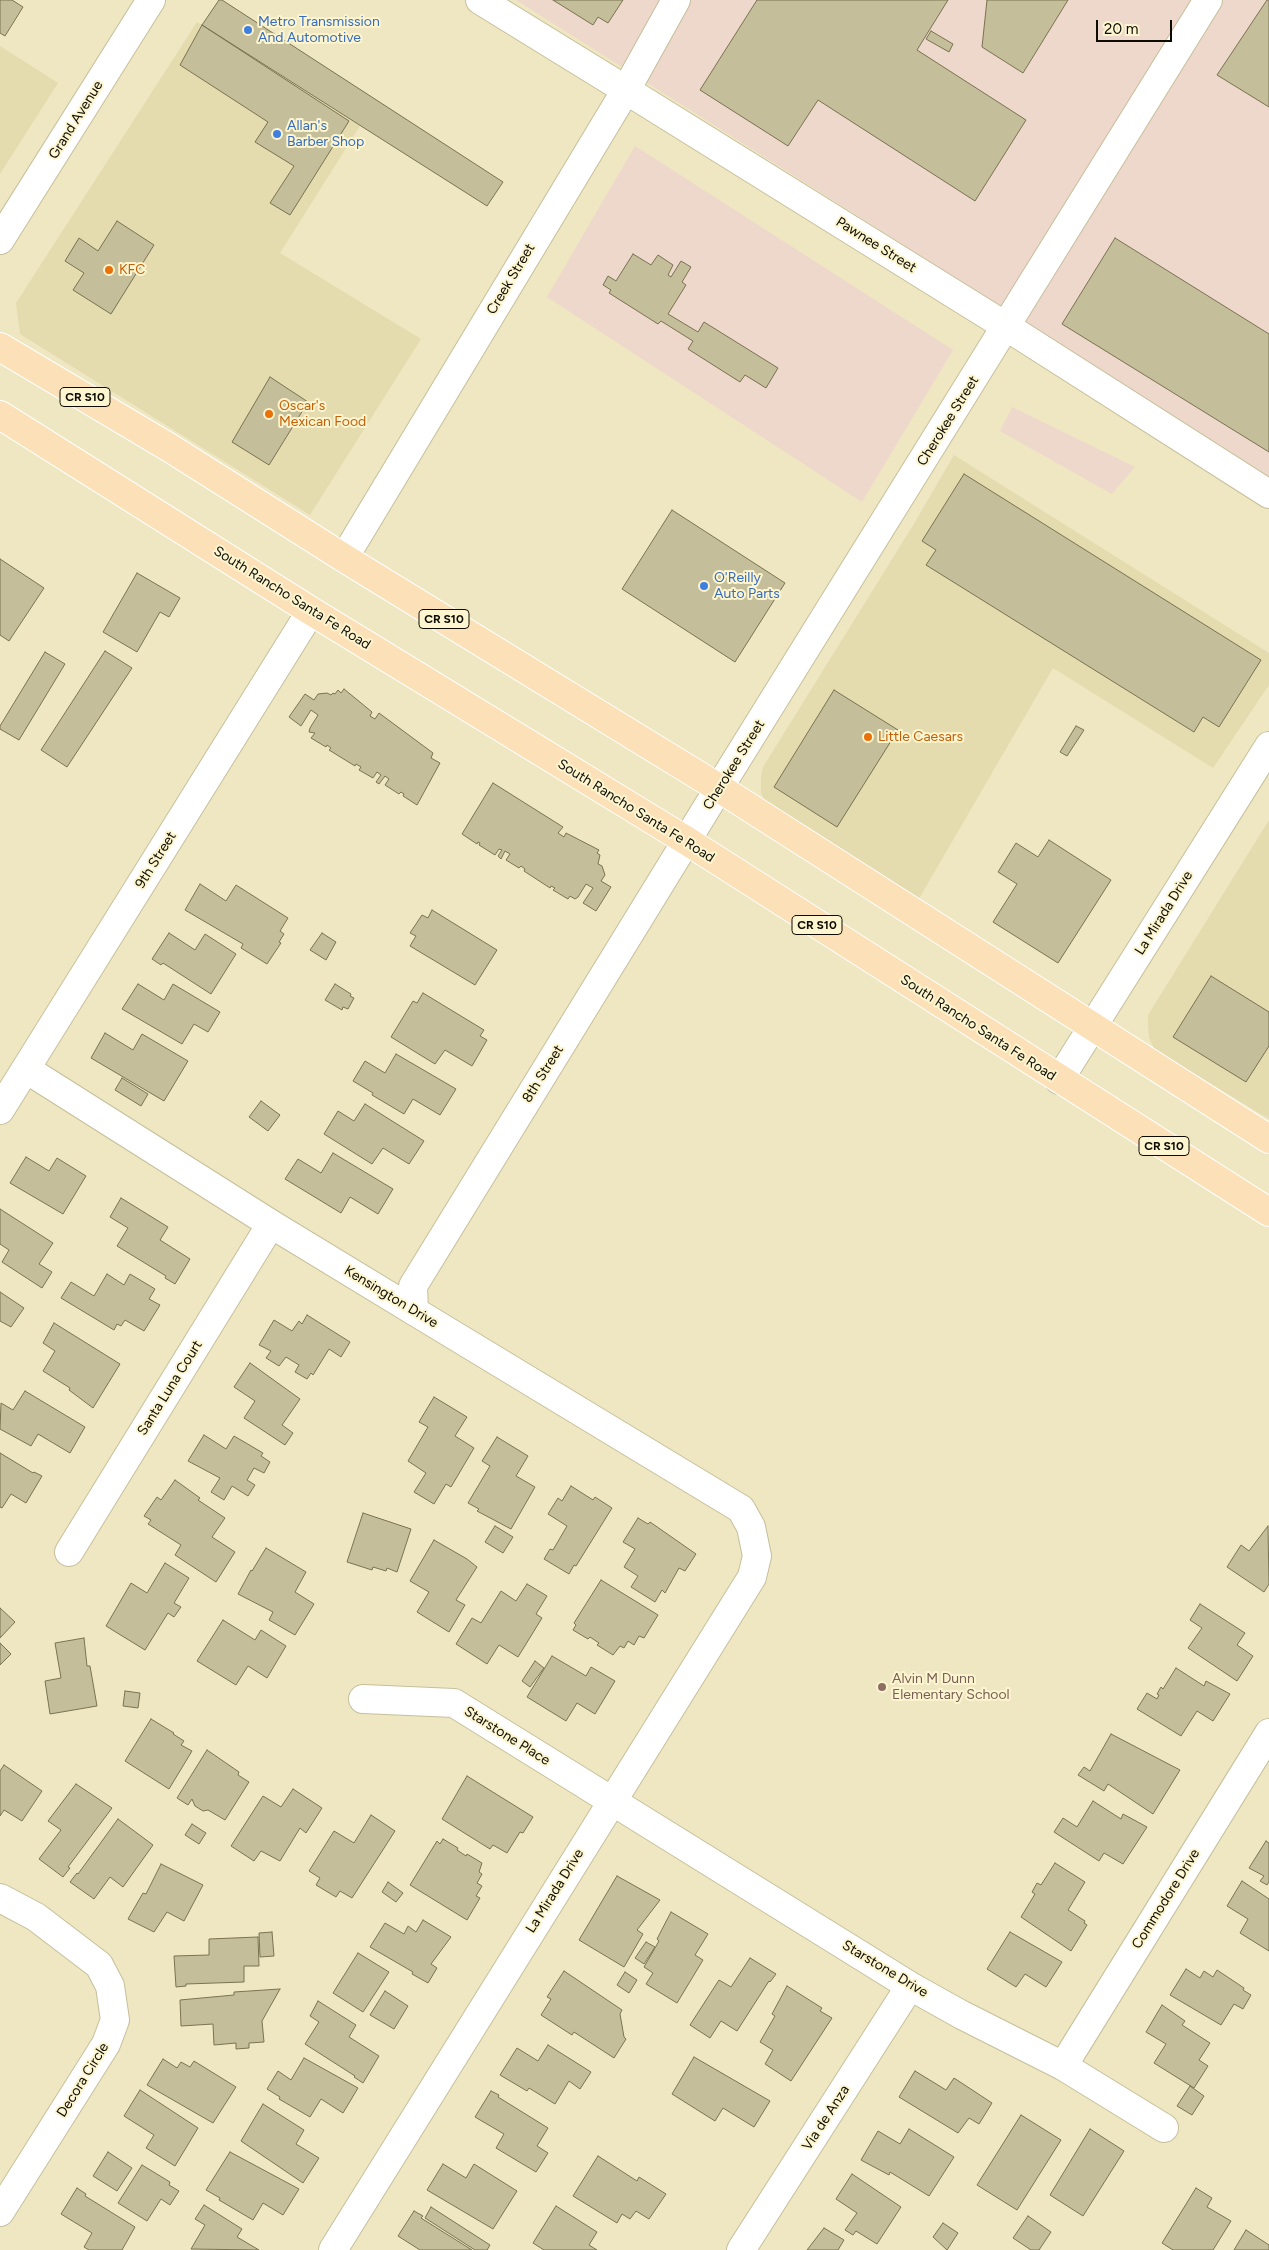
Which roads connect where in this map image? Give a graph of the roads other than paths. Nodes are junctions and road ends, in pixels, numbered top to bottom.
1 (151, 0) edge
2 (480, 0) edge
3 (676, 0) edge
4 (1208, 0) edge
5 (626, 90) junction
6 (0, 240) edge
7 (1007, 327) junction
8 (0, 347) edge
9 (0, 415) edge
10 (1269, 494) edge
11 (344, 558) junction
12 (311, 610) junction
13 (1269, 746) edge
14 (719, 788) junction
15 (687, 841) junction
16 (1093, 1027) junction
17 (26, 1069) junction
18 (1059, 1080) junction
19 (0, 1110) edge
20 (1269, 1139) edge
21 (1269, 1212) edge
22 (270, 1224) junction
23 (414, 1311) junction
24 (751, 1527) joint
25 (69, 1552) dead end
26 (363, 1699) dead end
27 (1269, 1733) edge
28 (611, 1801) junction
29 (0, 1898) edge
30 (910, 1986) junction
31 (1063, 2066) junction
32 (1164, 2128) dead end
33 (0, 2212) edge
34 (333, 2250) edge
35 (741, 2250) edge

1 - 6 street, Grand Avenue
2 - 5 street, Pawnee Street
3 - 5 street, Creek Street
4 - 7 street, Cherokee Street
5 - 7 street, Pawnee Street
5 - 11 street, Creek Street
7 - 10 street, Pawnee Street
7 - 14 street, Cherokee Street
8 - 11 main road, CR S10
9 - 12 main road, South Rancho Santa Fe Road / CR S10
11 - 14 main road, CR S10
12 - 15 main road, South Rancho Santa Fe Road / CR S10
12 - 17 street, 9th Street
13 - 16 street, La Mirada Drive
14 - 15 street, Cherokee Street
14 - 16 main road, CR S10
15 - 18 main road, South Rancho Santa Fe Road / CR S10
15 - 23 street, 8th Street
16 - 18 street, La Mirada Drive
16 - 20 main road, CR S10
17 - 19 street, 9th Street
17 - 22 street, Kensington Drive
18 - 21 main road, South Rancho Santa Fe Road / CR S10
22 - 23 street, Kensington Drive
22 - 25 street, Santa Luna Court
23 - 24 street, Kensington Drive
24 - 28 street, La Mirada Drive
26 - 28 street, Starstone Place
27 - 31 street, Commodore Drive
28 - 30 street, Starstone Drive
28 - 34 street, La Mirada Drive
29 - 33 street, Decora Circle
30 - 31 street, Starstone Drive
30 - 35 street, Via de Anza
31 - 32 street, Starstone Drive

